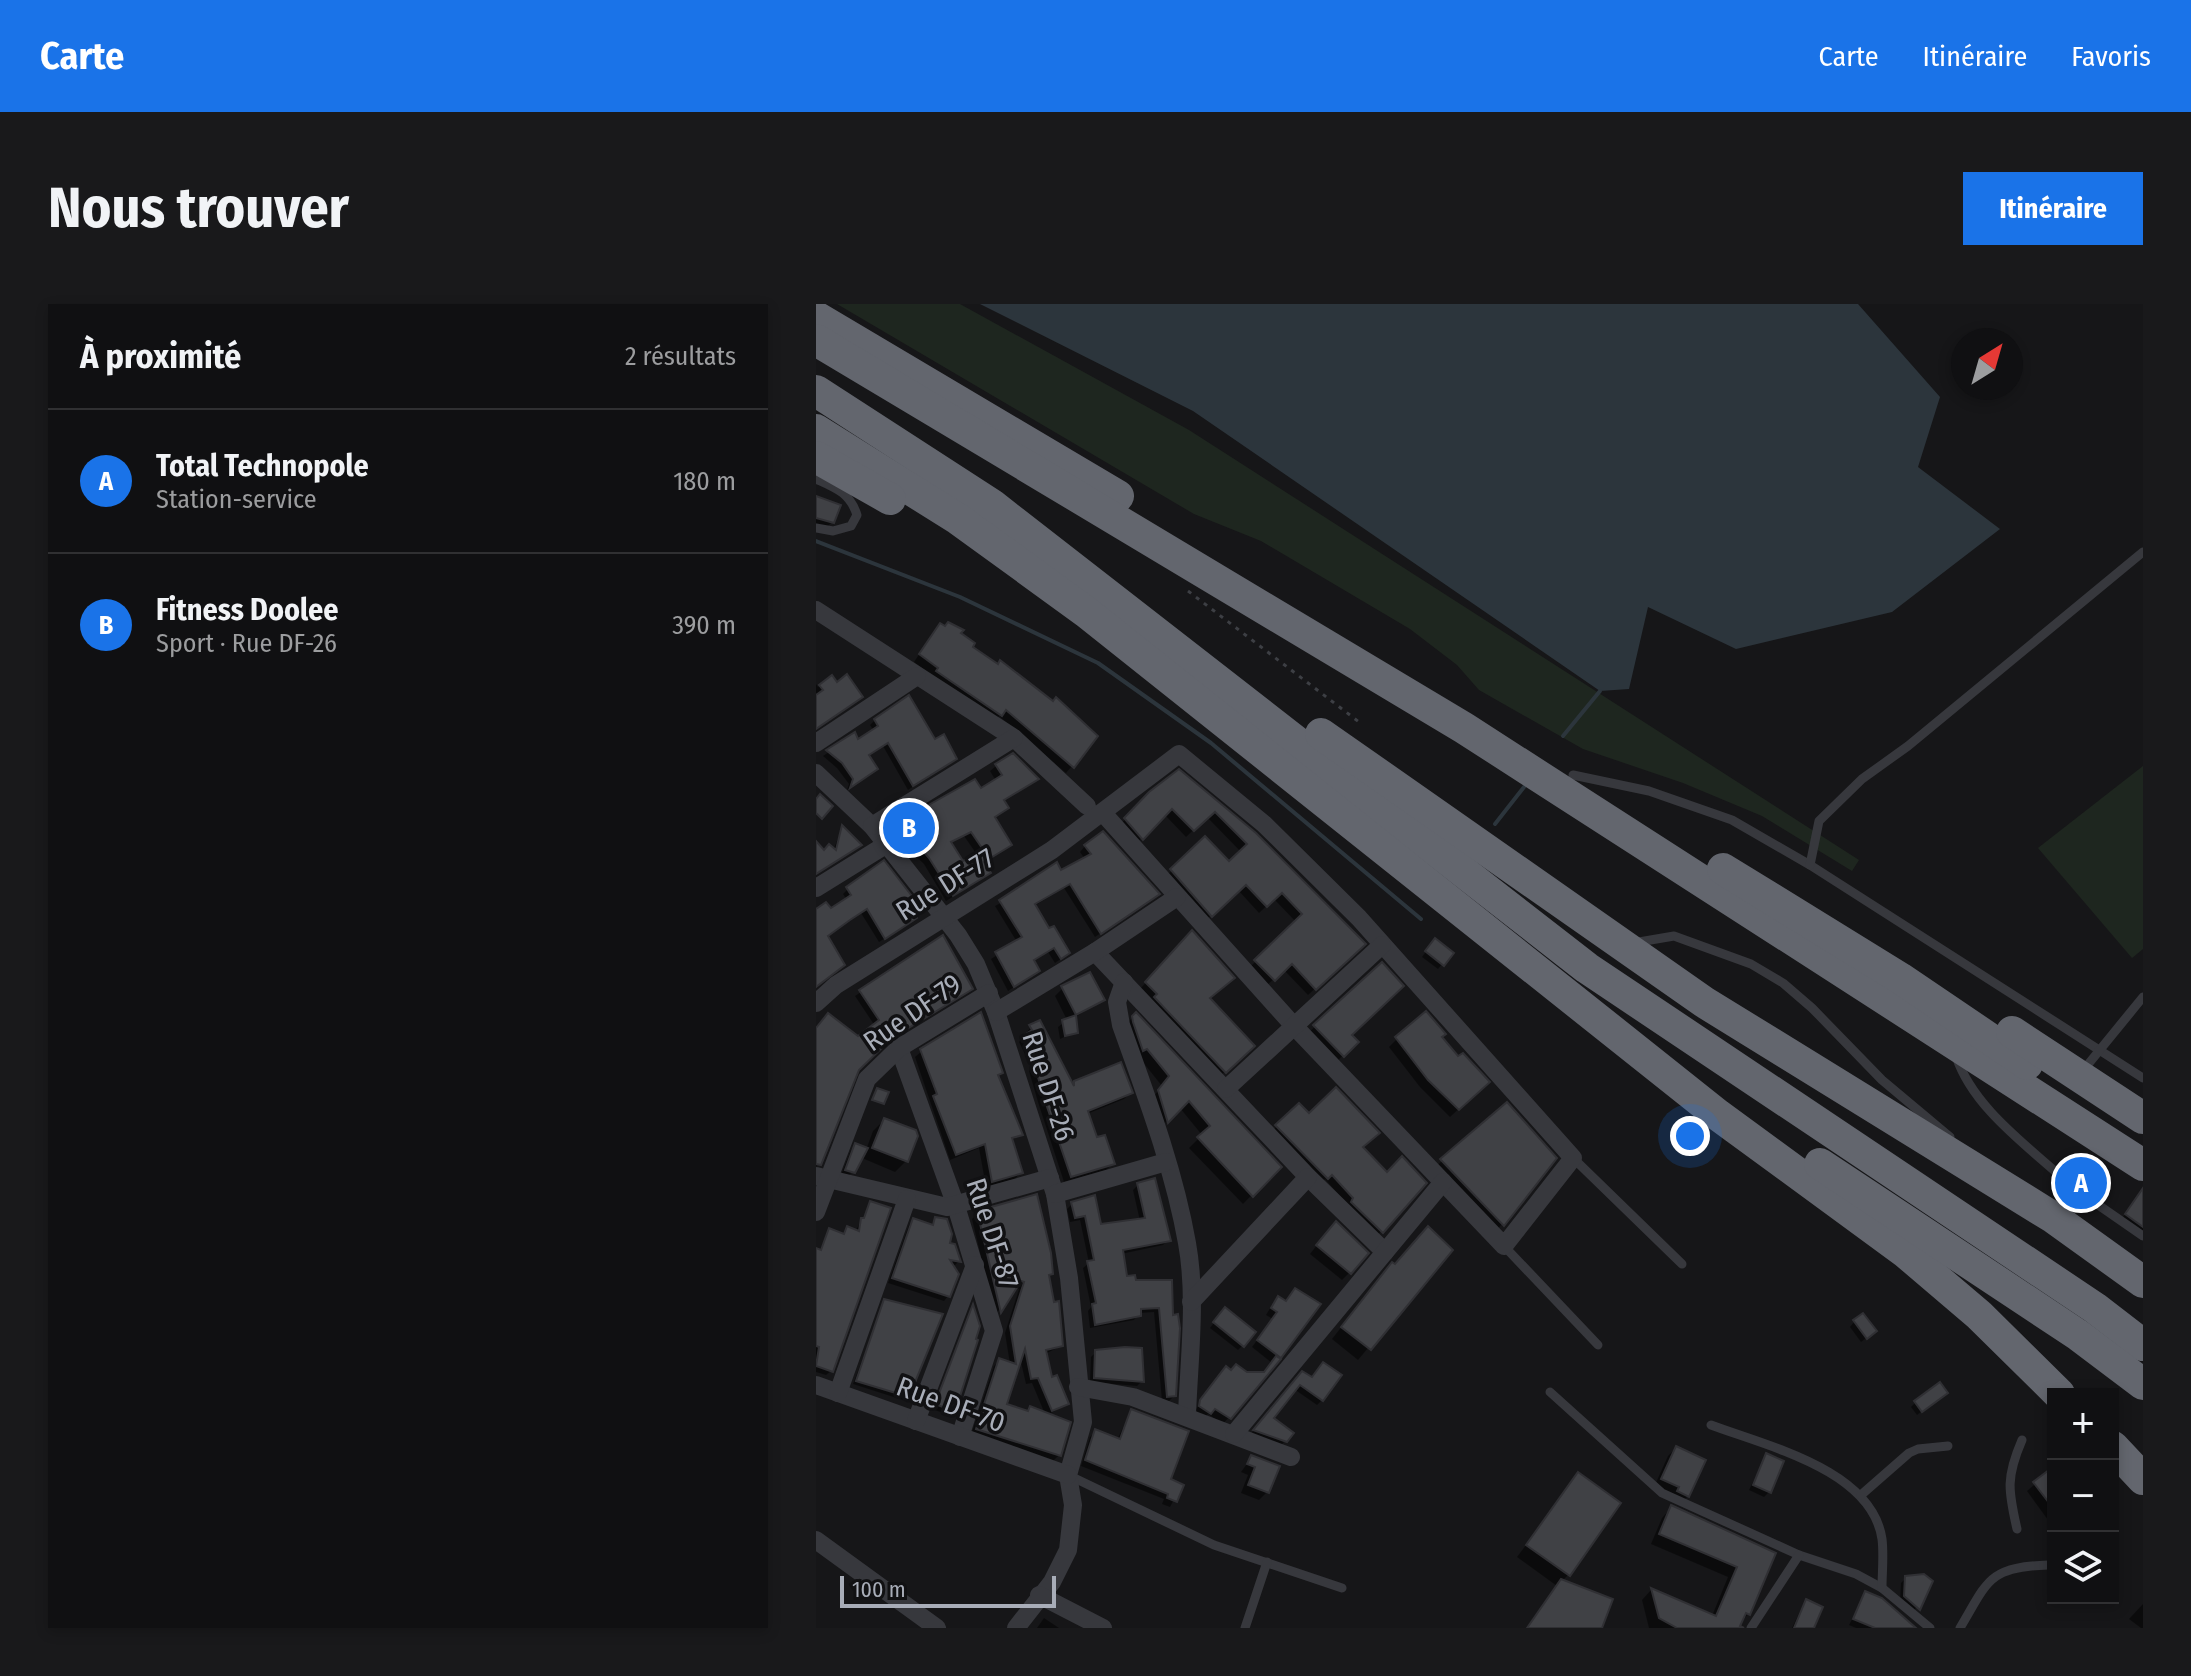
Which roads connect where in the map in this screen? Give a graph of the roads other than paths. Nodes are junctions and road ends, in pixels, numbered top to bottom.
1 (816, 317) edge
2 (816, 340) edge
3 (816, 391) edge
4 (816, 430) edge
5 (816, 457) edge
6 (816, 479) edge
7 (992, 505) junction
8 (816, 528) edge
9 (2143, 552) edge
10 (816, 610) edge
11 (1086, 612) junction
12 (917, 676) junction
13 (1014, 738) junction
14 (816, 743) edge
15 (816, 773) edge
16 (1573, 775) junction
17 (1095, 810) junction
18 (872, 826) junction
19 (887, 844) junction
20 (1810, 865) junction
21 (816, 888) edge
22 (1177, 897) junction
23 (945, 917) junction
24 (1382, 945) junction
25 (1622, 946) junction
26 (1095, 952) junction
27 (1124, 982) junction
28 (1893, 988) junction
29 (989, 993) junction
30 (1569, 995) junction
31 (2143, 997) edge
32 (816, 1003) edge
33 (996, 1012) junction
34 (1294, 1026) junction
35 (899, 1048) junction
36 (2098, 1049) junction
37 (1956, 1056) junction
38 (2079, 1076) junction
39 (2143, 1078) edge
40 (1226, 1089) junction
41 (2143, 1118) edge
42 (2143, 1142) edge
43 (1960, 1145) dead end
44 (1972, 1154) dead end
45 (1573, 1158) junction
46 (1166, 1162) junction
47 (2143, 1165) edge
48 (1308, 1177) junction
49 (822, 1178) edge
50 (1443, 1182) junction
51 (2143, 1182) edge
52 (2068, 1183) dead end
53 (1052, 1186) junction
54 (2081, 1193) dead end
55 (907, 1199) junction
56 (947, 1206) junction
57 (816, 1212) edge
58 (2054, 1218) junction
59 (2143, 1236) edge
60 (1504, 1246) junction
61 (1385, 1252) junction
62 (1682, 1264) dead end
63 (975, 1265) junction
64 (2143, 1282) edge
65 (1191, 1302) junction
66 (1598, 1345) dead end
67 (2143, 1345) edge
68 (2143, 1384) edge
69 (816, 1385) edge
70 (1078, 1387) junction
71 (2053, 1388) edge
72 (1550, 1392) dead end
73 (838, 1393) junction
74 (1187, 1415) junction
75 (916, 1421) junction
76 (1711, 1425) dead end
77 (1234, 1434) junction
78 (960, 1437) junction
79 (2022, 1440) dead end
80 (1948, 1446) dead end
81 (2119, 1453) edge
82 (1291, 1457) dead end
83 (1068, 1475) junction
84 (2143, 1479) edge
85 (1861, 1495) junction
86 (2017, 1529) dead end
87 (816, 1540) edge
88 (1799, 1555) junction
89 (1267, 1562) junction
90 (2047, 1565) edge
91 (1342, 1588) dead end
92 (1882, 1588) junction
93 (1039, 1595) junction
94 (937, 1628) edge
95 (1016, 1628) edge
96 (1101, 1628) edge
97 (1245, 1628) edge
98 (1753, 1628) edge
99 (1930, 1628) edge
100 (1960, 1628) edge

1 - 16 highway
2 - 28 highway
3 - 7 highway
4 - 11 highway
5 - 11 highway
6 - 8 lane
7 - 25 highway
7 - 67 highway
9 - 20 lane
10 - 12 street
11 - 30 highway
12 - 13 street
12 - 14 street
13 - 17 street
13 - 18 street
15 - 18 street, Rue DF-26
16 - 20 lane
16 - 28 highway
17 - 22 street
17 - 23 street, Rue DF-77
17 - 24 street, Rue DF-77
18 - 19 street, Rue DF-26
19 - 21 street
19 - 23 street, Rue DF-26
20 - 36 lane
22 - 26 street
22 - 34 street
23 - 29 street, Rue DF-26
23 - 32 street, Rue DF-77
24 - 34 street
24 - 45 street
25 - 43 lane
25 - 58 highway
26 - 27 street
26 - 33 street
27 - 40 street
27 - 46 street
28 - 37 highway
28 - 38 highway
28 - 42 highway
28 - 47 highway
29 - 33 street, Rue DF-26
29 - 35 street, Rue DF-79
30 - 68 highway
30 - 71 highway
31 - 36 lane
33 - 53 street, Rue DF-26
34 - 40 street
34 - 50 street
35 - 49 street, Rue DF-79
35 - 56 street, Rue DF-87
36 - 38 lane
36 - 39 lane
37 - 51 highway
37 - 52 lane
38 - 41 highway
40 - 48 street
44 - 58 lane
45 - 60 street
45 - 62 lane
46 - 53 street
46 - 65 street
48 - 61 street
48 - 65 street
49 - 55 street
49 - 57 street, Rue DF-79
50 - 60 street
50 - 61 street
53 - 56 street
53 - 70 street, Rue DF-26
54 - 59 lane
55 - 56 street
55 - 73 street
56 - 63 street, Rue DF-87
58 - 64 highway
60 - 66 lane
61 - 77 street
63 - 75 street
63 - 78 street, Rue DF-87
65 - 74 street
69 - 73 street, Rue DF-70
70 - 74 street
70 - 83 street, Rue DF-26
72 - 88 lane
73 - 75 street, Rue DF-70
74 - 77 street
75 - 78 street, Rue DF-70
76 - 85 lane
77 - 82 street
78 - 83 street, Rue DF-70
79 - 86 lane
80 - 85 lane
81 - 84 highway
83 - 89 lane
83 - 93 street
85 - 92 lane
87 - 94 street
88 - 92 lane
88 - 98 lane
89 - 91 lane
89 - 97 lane
90 - 100 lane
92 - 99 lane
93 - 95 street
93 - 96 street

